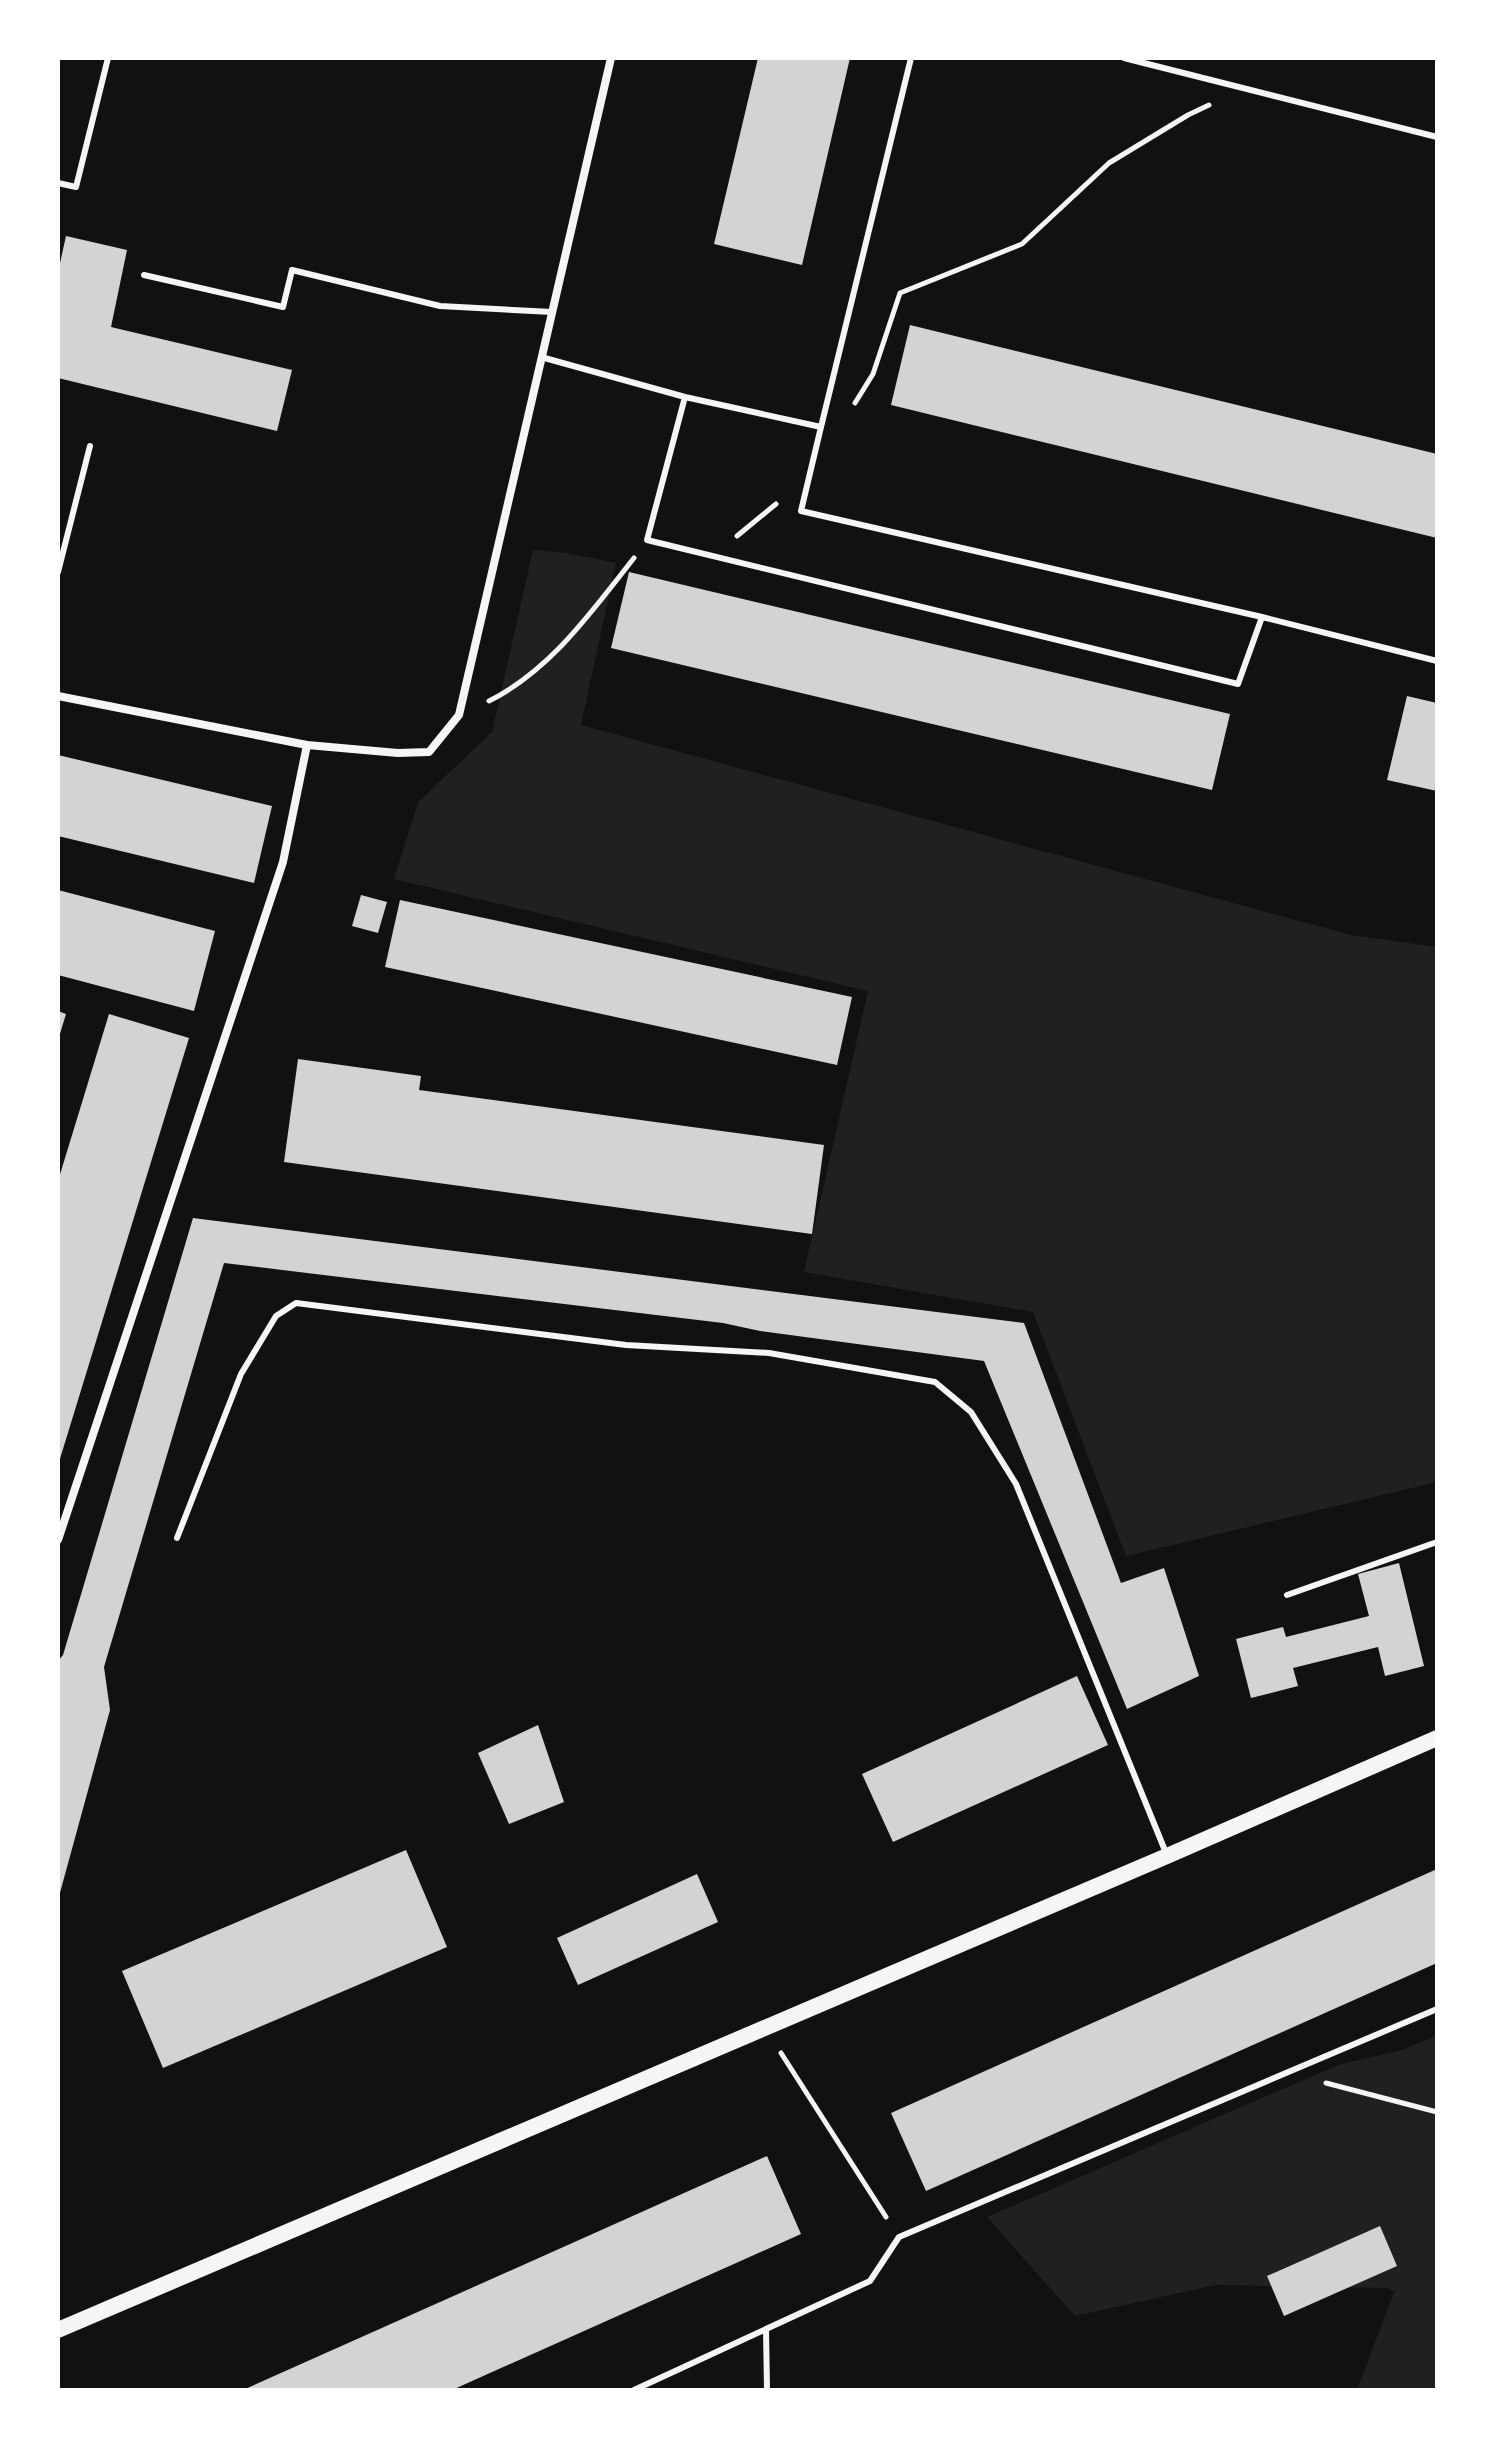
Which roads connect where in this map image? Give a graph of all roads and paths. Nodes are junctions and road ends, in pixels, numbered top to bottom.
1 (108, 58) edge
2 (611, 58) edge
3 (911, 58) edge
4 (1124, 58) edge
5 (1437, 137) edge
6 (58, 183) edge
7 (144, 275) dead end
8 (552, 312) junction
9 (541, 357) junction
10 (685, 397) junction
11 (821, 427) junction
12 (90, 446) dead end
13 (58, 572) edge
14 (1262, 617) junction
15 (1437, 661) edge
16 (58, 696) edge
17 (307, 745) junction
18 (177, 1538) dead end
19 (58, 1540) edge
20 (1437, 1542) edge
21 (1287, 1595) dead end
22 (1437, 1738) edge
23 (1167, 1856) junction
24 (1437, 2009) edge
25 (776, 2046) dead end
26 (1288, 2072) junction
27 (1437, 2112) edge
28 (899, 2237) junction
29 (766, 2329) junction
30 (58, 2330) edge
31 (634, 2390) edge
32 (767, 2390) edge

1 - 6 lane
2 - 8 street
3 - 11 lane
4 - 5 lane
7 - 8 lane
8 - 9 street
9 - 10 lane
9 - 17 street
10 - 11 lane
10 - 14 lane
11 - 14 lane
12 - 13 lane
14 - 15 lane
16 - 17 street
17 - 19 street
18 - 23 lane
20 - 21 lane
22 - 23 main road
23 - 30 main road
24 - 26 lane
25 - 28 path
26 - 27 path
26 - 28 lane
28 - 29 lane
29 - 31 lane
29 - 32 lane

